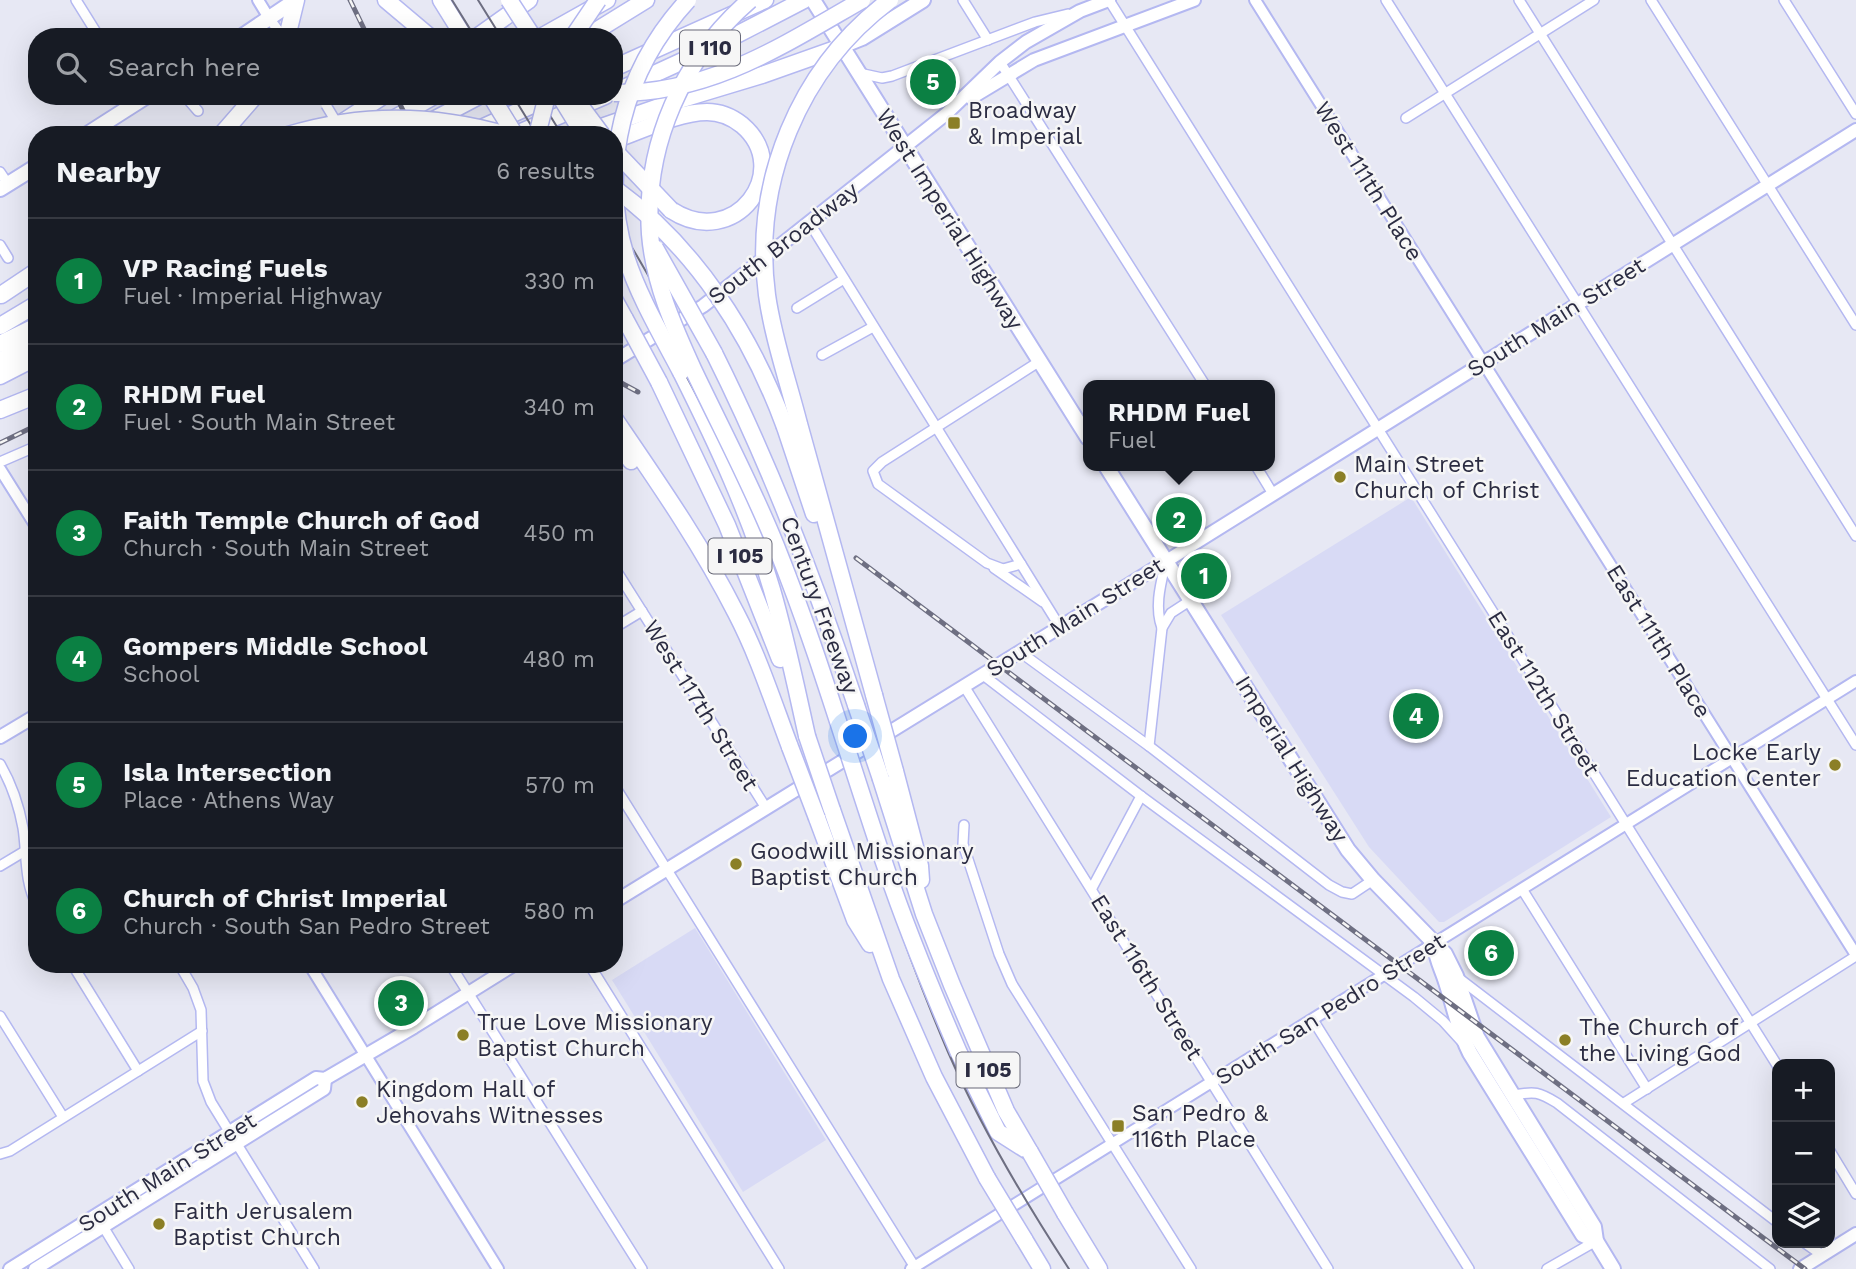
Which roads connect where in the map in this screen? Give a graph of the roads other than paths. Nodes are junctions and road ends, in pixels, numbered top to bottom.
1 (76, 0) edge
2 (258, 0) edge
3 (296, 0) edge
4 (386, 0) edge
5 (430, 0) edge
6 (441, 0) edge
7 (499, 0) edge
8 (509, 0) edge
9 (528, 0) edge
10 (598, 0) edge
11 (607, 0) edge
12 (646, 0) edge
13 (688, 0) edge
14 (750, 0) edge
15 (765, 0) edge
16 (804, 0) edge
17 (813, 0) edge
18 (862, 0) edge
19 (890, 0) edge
20 (923, 0) edge
21 (963, 0) edge
22 (1109, 0) edge
23 (1175, 0) edge
24 (1194, 0) edge
25 (1255, 0) edge
26 (1386, 0) edge
27 (1519, 0) edge
28 (1594, 0) edge
29 (1651, 0) edge
30 (1784, 0) edge
31 (1080, 11) junction
32 (1151, 17) junction
33 (269, 18) junction
34 (93, 28) edge
35 (254, 28) edge
36 (277, 28) edge
37 (288, 28) edge
38 (419, 28) edge
39 (447, 28) edge
40 (458, 28) edge
41 (489, 28) edge
42 (516, 28) edge
43 (527, 28) edge
44 (557, 28) edge
45 (579, 28) edge
46 (601, 28) edge
47 (1125, 28) junction
48 (1540, 34) junction
49 (988, 40) junction
50 (842, 47) junction
51 (1000, 62) junction
52 (623, 64) edge
53 (859, 73) junction
54 (1008, 75) junction
55 (623, 89) edge
56 (623, 92) edge
57 (1445, 93) junction
58 (131, 105) edge
59 (193, 105) edge
60 (248, 105) edge
61 (325, 105) edge
62 (369, 105) edge
63 (418, 105) edge
64 (462, 105) edge
65 (497, 105) edge
66 (508, 105) edge
67 (531, 105) edge
68 (547, 105) edge
69 (566, 105) edge
70 (580, 105) edge
71 (585, 105) edge
72 (198, 111) dead end
73 (946, 114) junction
74 (1856, 114) edge
75 (1406, 118) dead end
76 (99, 126) edge
77 (229, 126) edge
78 (326, 126) edge
79 (337, 126) edge
80 (338, 126) edge
81 (381, 126) edge
82 (422, 126) edge
83 (469, 126) edge
84 (485, 126) edge
85 (509, 126) edge
86 (520, 126) edge
87 (536, 126) edge
88 (540, 126) edge
89 (578, 126) edge
90 (595, 126) edge
91 (604, 126) edge
92 (621, 126) edge
93 (1856, 130) edge
94 (623, 137) edge
95 (905, 147) junction
96 (623, 159) edge
97 (28, 170) edge
98 (3, 182) edge
99 (1768, 184) junction
100 (623, 193) edge
101 (623, 199) edge
102 (809, 222) junction
103 (623, 240) edge
104 (0, 245) edge
105 (1672, 245) junction
106 (8, 258) dead end
107 (28, 278) edge
108 (844, 279) junction
109 (0, 296) edge
110 (1578, 303) junction
111 (797, 308) dead end
112 (28, 310) edge
113 (28, 315) edge
114 (623, 315) edge
115 (1856, 325) edge
116 (873, 327) junction
117 (0, 328) edge
118 (28, 330) edge
119 (0, 344) edge
120 (28, 349) edge
121 (623, 355) edge
122 (822, 355) dead end
123 (28, 360) edge
124 (1040, 361) junction
125 (1484, 362) junction
126 (28, 365) edge
127 (3, 370) edge
128 (1202, 380) edge
129 (28, 399) edge
130 (0, 410) edge
131 (792, 426) junction
132 (936, 427) junction
133 (1378, 428) junction
134 (623, 430) edge
135 (1083, 430) edge
136 (28, 450) edge
137 (623, 451) edge
138 (0, 462) edge
139 (0, 469) edge
140 (1109, 471) edge
141 (1259, 471) edge
142 (1273, 494) junction
143 (28, 514) edge
144 (1856, 536) edge
145 (1166, 560) junction
146 (987, 563) junction
147 (1021, 564) junction
148 (623, 581) edge
149 (1191, 600) junction
150 (1047, 605) junction
151 (642, 611) junction
152 (623, 623) edge
153 (1060, 627) junction
154 (1162, 628) junction
155 (1020, 652) junction
156 (983, 675) junction
157 (1856, 681) edge
158 (964, 686) junction
159 (768, 688) junction
160 (1827, 699) junction
161 (28, 720) edge
162 (807, 736) junction
163 (0, 737) edge
164 (1856, 745) edge
165 (1149, 746) junction
166 (1732, 758) junction
167 (0, 764) edge
168 (888, 775) junction
169 (1141, 796) junction
170 (623, 799) edge
171 (766, 808) junction
172 (964, 825) dead end
173 (1627, 825) junction
174 (25, 850) junction
175 (28, 850) edge
176 (0, 866) edge
177 (28, 868) edge
178 (667, 869) junction
179 (1373, 880) junction
180 (1091, 888) junction
181 (1522, 889) junction
182 (623, 896) edge
183 (1435, 945) junction
184 (1856, 956) edge
185 (78, 973) edge
186 (184, 973) edge
187 (315, 973) edge
188 (456, 973) edge
189 (500, 973) edge
190 (595, 973) edge
191 (1385, 976) junction
192 (1456, 976) junction
193 (891, 979) junction
194 (468, 993) junction
195 (0, 1016) edge
196 (1313, 1020) junction
197 (1751, 1022) junction
198 (202, 1031) junction
199 (1468, 1050) junction
200 (366, 1054) junction
201 (1773, 1059) edge
202 (138, 1070) junction
203 (1212, 1082) junction
204 (1647, 1089) junction
205 (1514, 1095) junction
206 (1624, 1103) junction
207 (63, 1117) junction
208 (234, 1138) junction
209 (1112, 1145) junction
210 (1030, 1152) junction
211 (0, 1154) edge
212 (1835, 1159) edge
213 (1856, 1194) edge
214 (1772, 1218) edge
215 (99, 1221) junction
216 (1856, 1234) edge
217 (1596, 1241) junction
218 (1812, 1248) edge
219 (1822, 1255) junction
220 (914, 1268) edge
221 (10, 1269) edge
222 (35, 1269) edge
223 (129, 1269) edge
224 (314, 1269) edge
225 (498, 1269) edge
226 (642, 1269) edge
227 (779, 1269) edge
228 (1042, 1269) edge
229 (1099, 1269) edge
230 (1191, 1269) edge
231 (1328, 1269) edge
232 (1469, 1269) edge
233 (1547, 1269) edge
234 (1613, 1269) edge
235 (1770, 1269) edge
236 (1800, 1269) edge

1 - 34 street
2 - 33 street
3 - 33 main road
3 - 37 highway
4 - 38 highway
5 - 39 highway
6 - 40 highway
7 - 42 highway
8 - 43 highway, bridge
9 - 41 highway
10 - 45 highway, bridge
11 - 44 highway
12 - 46 highway
13 - 92 highway, bridge
14 - 210 highway, bridge
15 - 52 highway
16 - 55 highway, I 110
17 - 50 main road, West Imperial Highway
18 - 56 highway, bridge
19 - 131 highway, bridge
20 - 50 main road
21 - 49 street
22 - 31 main road, South Broadway
22 - 47 street, East 112th Street
23 - 32 main road
24 - 32 main road, South Broadway
25 - 125 street, West 111th Place
26 - 57 street
27 - 48 street
28 - 48 street
29 - 99 street
30 - 74 street
31 - 49 street
31 - 51 main road, South Broadway
32 - 47 main road, South Broadway
33 - 35 main road
33 - 36 street
47 - 54 main road, South Broadway
47 - 133 street, East 112th Street
48 - 57 street
48 - 105 street
49 - 53 street
50 - 53 main road, West Imperial Highway
50 - 91 highway
51 - 54 street
51 - 73 main road, South Broadway
53 - 95 main road, West Imperial Highway
54 - 73 main road, South Broadway
54 - 128 street
57 - 75 street
57 - 110 street
58 - 76 main road
59 - 72 street
60 - 77 highway
61 - 80 street, bridge
62 - 79 highway
63 - 81 highway
64 - 82 highway
65 - 85 highway, bridge
66 - 86 highway
67 - 84 highway
68 - 88 highway, bridge
69 - 89 highway, bridge
70 - 90 highway, bridge
71 - 87 highway
73 - 95 main road, South Broadway
78 - 83 highway, bridge
93 - 99 main road, South Main Street
94 - 96 highway, bridge
95 - 102 main road, South Broadway
95 - 124 main road, West Imperial Highway
97 - 98 main road
99 - 105 main road, South Main Street
99 - 115 street
100 - 131 highway, bridge
101 - 168 highway, Century Freeway / I 105, bridge
102 - 108 street
102 - 121 main road, South Broadway
103 - 162 highway, bridge
104 - 106 street
105 - 110 main road, South Main Street
105 - 144 street
107 - 109 highway
108 - 111 street
108 - 116 street
110 - 125 main road, South Main Street
110 - 160 street
112 - 117 highway
113 - 117 highway
114 - 162 highway, I 105, bridge
116 - 122 street
116 - 132 street
118 - 119 highway
120 - 127 highway
123 - 127 highway
124 - 132 street
124 - 135 main road, West Imperial Highway
125 - 133 main road, South Main Street
125 - 166 street, East 111th Place
126 - 127 highway
129 - 130 highway
131 - 168 highway, bridge
132 - 146 street
132 - 147 street
133 - 142 main road, South Main Street
133 - 173 street, East 112th Street
134 - 159 highway
136 - 138 street
137 - 159 highway
139 - 143 street
140 - 145 main road
141 - 142 street
142 - 145 main road, South Main Street
145 - 149 main road, Imperial Highway
145 - 153 main road, South Main Street
145 - 154 street
146 - 147 street
146 - 150 street
147 - 150 street
148 - 151 street, West 117th Street
149 - 154 street
149 - 179 main road, Imperial Highway
150 - 153 street
151 - 152 street
151 - 171 street, West 117th Street
153 - 155 main road, South Main Street
154 - 165 street
155 - 156 main road, South Main Street
155 - 165 street
156 - 158 main road, South Main Street
156 - 169 street
157 - 160 street, South San Pedro Street
158 - 171 main road, South Main Street
158 - 180 street, East 116th Street
159 - 193 highway, bridge
160 - 164 street
160 - 166 street, South San Pedro Street
161 - 163 main road
162 - 193 highway, I 105, bridge
165 - 179 street
166 - 173 street, South San Pedro Street
166 - 184 street, East 111th Place
167 - 174 street
168 - 210 highway, Century Freeway / I 105
169 - 180 street
169 - 191 street
170 - 178 street
171 - 178 main road, South Main Street
172 - 209 street
173 - 181 street, South San Pedro Street
173 - 197 street, East 112th Street
174 - 175 street
174 - 176 street
174 - 177 street
178 - 182 main road, South Main Street
178 - 220 street
179 - 183 main road, Imperial Highway
180 - 203 street, East 116th Street
181 - 183 street, South San Pedro Street
181 - 204 street
183 - 191 street, South San Pedro Street
183 - 192 main road, Imperial Highway
183 - 199 main road, Imperial Highway
184 - 197 street
185 - 202 street
186 - 198 street
187 - 200 street
188 - 194 street
189 - 194 main road, South Main Street
190 - 227 street
191 - 196 street, South San Pedro Street
191 - 199 street
192 - 205 main road, Imperial Highway
192 - 206 street
193 - 228 highway, I 105, bridge
194 - 200 main road, South Main Street
194 - 226 street
195 - 207 street
196 - 203 street, South San Pedro Street
196 - 232 street
197 - 201 street, East 112th Street
197 - 204 street
198 - 202 street
198 - 208 street
199 - 205 main road
199 - 217 main road, Imperial Highway
200 - 208 main road, South Main Street
200 - 225 street
202 - 207 street
203 - 209 street, South San Pedro Street
203 - 231 street, East 116th Street
204 - 206 street
205 - 217 main road, Imperial Highway
205 - 235 street
206 - 214 street
207 - 211 street
208 - 215 main road, South Main Street
208 - 224 street
209 - 220 street, South San Pedro Street
209 - 230 street
210 - 229 highway, Century Freeway / I 105, bridge
212 - 213 street
215 - 221 main road, South Main Street
215 - 222 main road, South Main Street
215 - 223 street
216 - 219 main road
217 - 233 street
217 - 234 main road, Imperial Highway
218 - 219 street
219 - 236 main road

